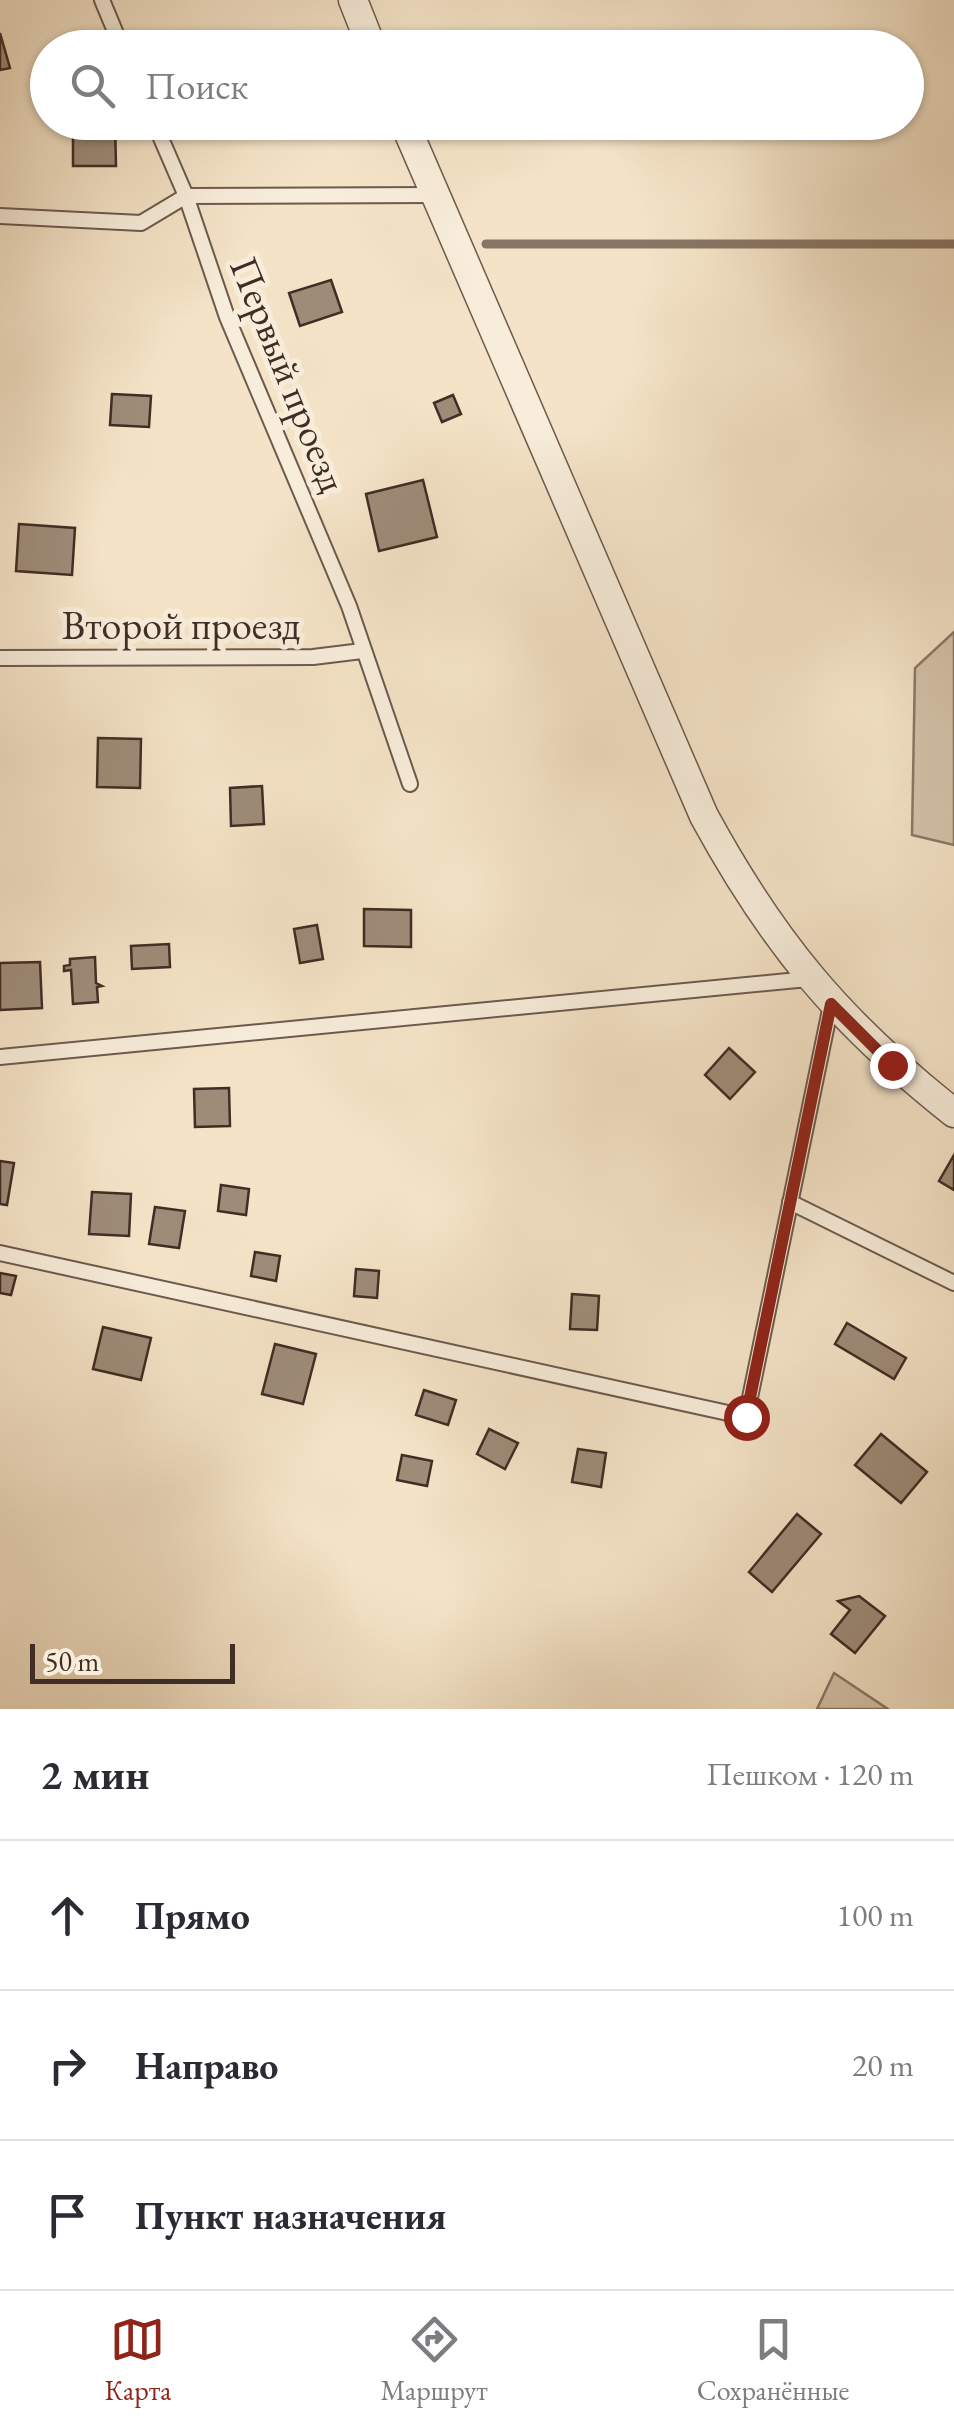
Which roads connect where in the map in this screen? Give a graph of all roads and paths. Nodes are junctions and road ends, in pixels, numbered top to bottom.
1 (102, 0) edge
2 (352, 0) edge
3 (114, 30) edge
4 (364, 30) edge
5 (162, 140) edge
6 (411, 140) edge
7 (434, 195) junction
8 (186, 196) junction
9 (0, 216) edge
10 (362, 651) junction
11 (0, 658) edge
12 (410, 784) dead end
13 (808, 978) junction
14 (831, 1004) junction
15 (0, 1057) edge
16 (954, 1113) edge
17 (790, 1202) junction
18 (0, 1252) edge
19 (954, 1282) edge

1 - 3 lane
2 - 4 street
5 - 8 lane, Первый проезд
6 - 7 street
7 - 8 lane
7 - 13 street
8 - 9 lane
8 - 10 lane, Первый проезд
10 - 11 lane, Второй проезд
10 - 12 lane, Первый проезд
13 - 14 street
13 - 15 lane
14 - 16 street
14 - 17 lane
17 - 18 lane
17 - 19 lane

